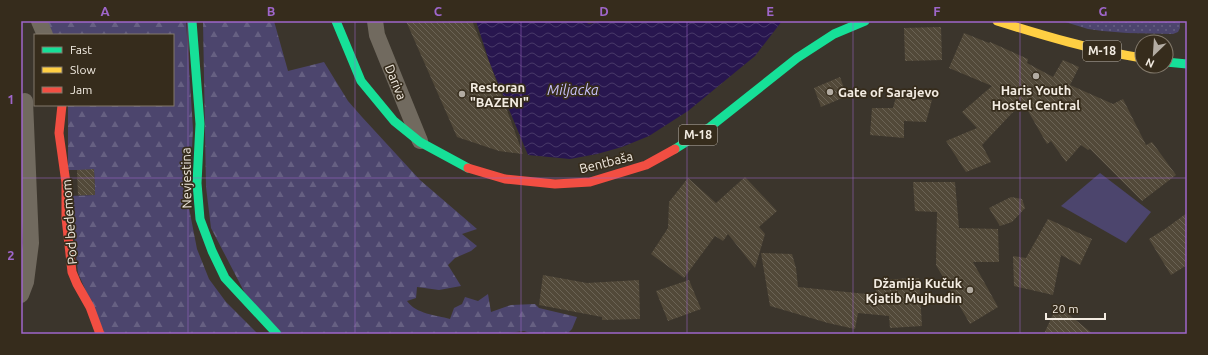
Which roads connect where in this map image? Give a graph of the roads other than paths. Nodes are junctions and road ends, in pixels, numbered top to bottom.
1 (38, 21) edge
2 (192, 21) edge
3 (336, 21) edge
4 (374, 21) edge
5 (865, 21) edge
6 (997, 21) edge
7 (44, 34) edge
8 (1134, 57) edge
9 (1174, 63) edge
10 (1187, 64) edge
11 (21, 103) edge
12 (62, 106) edge
13 (420, 142) junction
14 (21, 295) edge
15 (100, 334) edge
16 (277, 334) edge

1 - 7 street
2 - 16 main road, Nevjestina
3 - 13 main road, Bentbaša / M-18
4 - 13 street, Dariva
5 - 13 main road, Bentbaša / M-18
6 - 8 main road, M-18
9 - 10 main road
11 - 14 street
12 - 15 main road, Pod bedemom

